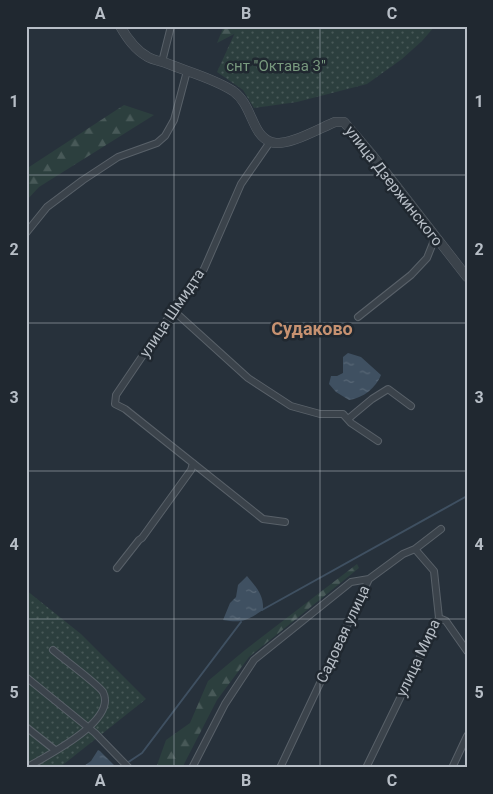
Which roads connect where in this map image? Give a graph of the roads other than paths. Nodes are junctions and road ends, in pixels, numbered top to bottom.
1 (120, 26) edge
2 (171, 26) edge
3 (162, 62) junction
4 (187, 71) junction
5 (270, 142) junction
6 (26, 233) edge
7 (435, 238) junction
8 (467, 277) edge
9 (174, 311) junction
10 (358, 317) dead end
11 (411, 406) dead end
12 (348, 419) junction
13 (378, 441) dead end
14 (193, 463) junction
15 (285, 522) dead end
16 (441, 529) dead end
17 (415, 549) junction
18 (117, 568) dead end
19 (369, 579) junction
20 (439, 618) junction
21 (53, 650) dead end
22 (467, 651) edge
23 (26, 676) edge
24 (26, 727) edge
25 (88, 727) junction
26 (467, 736) edge
27 (55, 750) junction
28 (26, 768) edge
29 (129, 768) edge
30 (192, 768) edge
31 (280, 768) edge
32 (366, 768) edge
33 (452, 768) edge

1 - 3 street
2 - 3 street
3 - 4 street
4 - 5 street
4 - 6 street
5 - 7 street, улица Дзержинского
5 - 9 street, улица Шмидта
7 - 8 street, улица Дзержинского
7 - 10 street
9 - 12 street
9 - 14 street, улица Шмидта
11 - 12 street
12 - 13 street
14 - 15 street
14 - 18 street
16 - 17 street, Садовая улица
17 - 19 street, Садовая улица
17 - 20 street, улица Мира
19 - 30 street
19 - 31 street, Садовая улица
20 - 22 street
20 - 32 street, улица Мира
21 - 25 street
23 - 25 street
24 - 27 street
25 - 27 street
25 - 29 street
26 - 33 street
27 - 28 street

